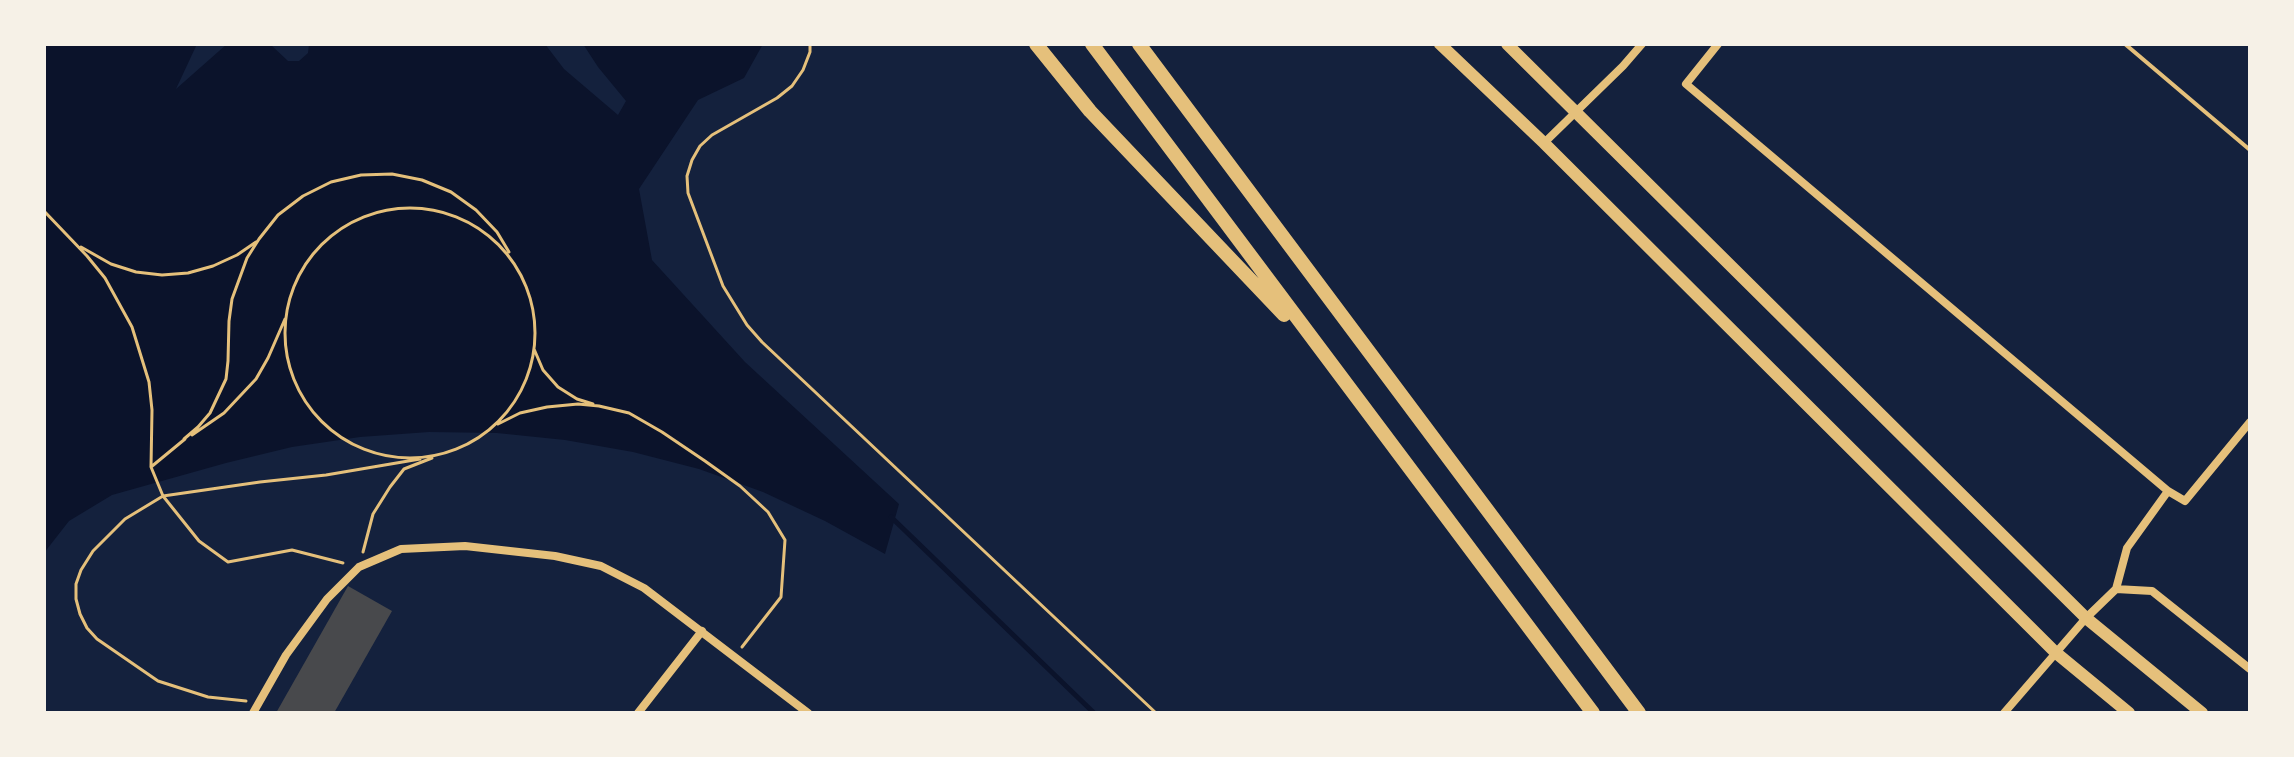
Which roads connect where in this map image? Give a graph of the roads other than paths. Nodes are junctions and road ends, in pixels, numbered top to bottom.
1 (1036, 44) edge
2 (1092, 44) edge
3 (1139, 44) edge
4 (1440, 44) edge
5 (1507, 44) edge
6 (1642, 44) edge
7 (1718, 44) edge
8 (2125, 44) edge
9 (1577, 111) junction
10 (1544, 143) junction
11 (2250, 150) edge
12 (1330, 362) junction
13 (2250, 422) edge
14 (2168, 491) junction
15 (2116, 589) junction
16 (2086, 618) junction
17 (702, 631) junction
18 (2055, 652) junction
19 (2250, 669) edge
20 (253, 713) edge
21 (638, 713) edge
22 (808, 713) edge
23 (1593, 713) edge
24 (1639, 713) edge
25 (2004, 713) edge
26 (2129, 713) edge
27 (2202, 713) edge

1 - 12 highway
2 - 12 highway
3 - 24 highway
4 - 10 main road
5 - 9 main road
6 - 9 street
7 - 14 street
8 - 11 lane
9 - 10 street
9 - 16 main road
10 - 18 main road
12 - 23 highway
13 - 14 street
14 - 15 street
15 - 16 street
15 - 19 street
16 - 18 street
16 - 27 main road
17 - 20 street
17 - 21 street
17 - 22 street
18 - 25 street
18 - 26 main road

